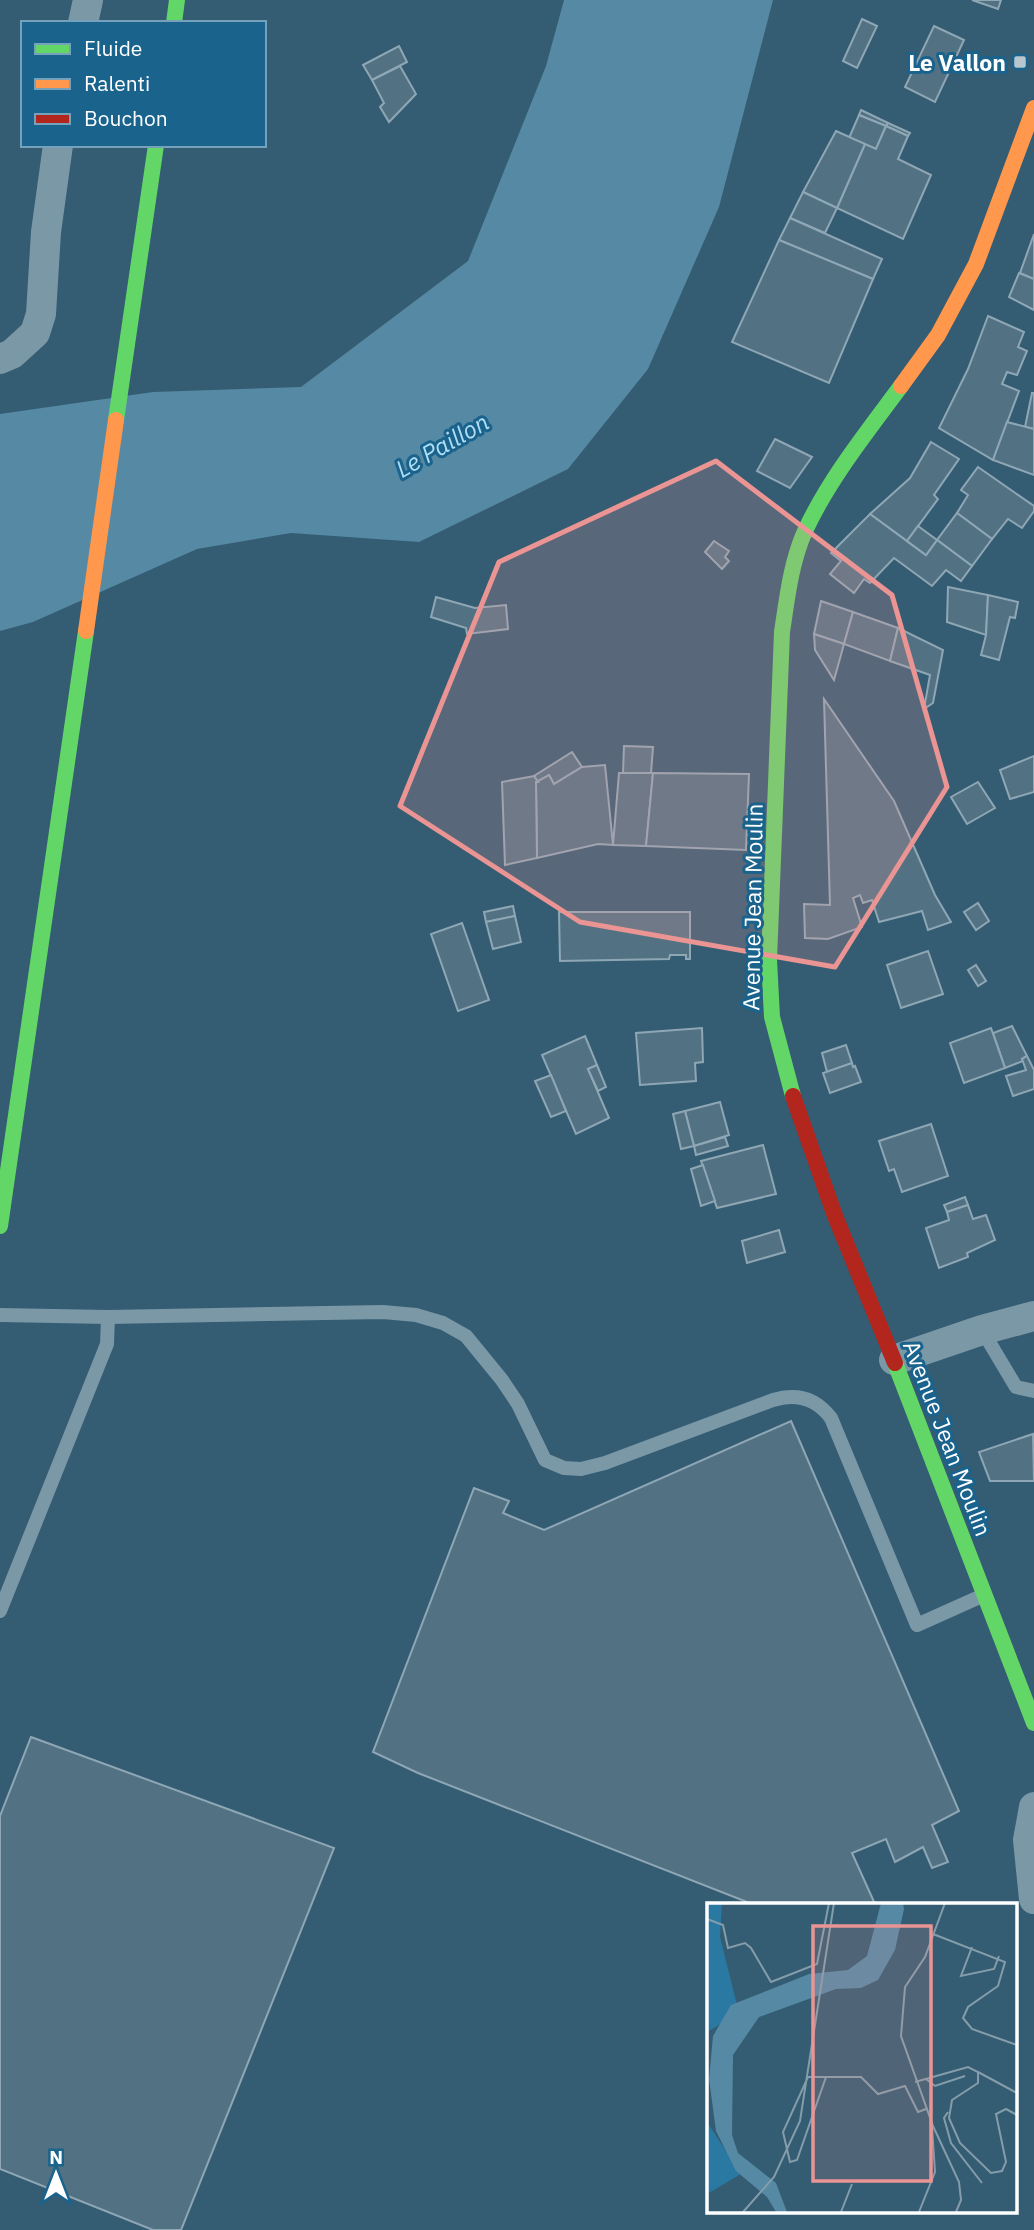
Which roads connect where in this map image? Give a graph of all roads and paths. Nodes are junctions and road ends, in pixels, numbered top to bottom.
1 (88, 0) edge
2 (177, 0) edge
3 (83, 21) edge
4 (174, 21) edge
5 (1034, 108) edge
6 (58, 147) edge
7 (156, 147) edge
8 (0, 359) edge
9 (0, 1226) edge
10 (0, 1315) edge
11 (1034, 1315) edge
12 (108, 1317) junction
13 (982, 1330) junction
14 (894, 1360) junction
15 (1034, 1391) edge
16 (984, 1595) junction
17 (0, 1611) edge
18 (1034, 1723) edge
19 (1034, 1807) edge
20 (1034, 1899) edge

1 - 3 street
2 - 4 street
5 - 14 street, Avenue Jean Moulin
6 - 8 street
7 - 9 street
10 - 12 lane
11 - 13 street
12 - 16 lane
12 - 17 lane
13 - 14 street
13 - 15 lane
14 - 16 street, Avenue Jean Moulin
16 - 18 street, Avenue Jean Moulin
19 - 20 street

